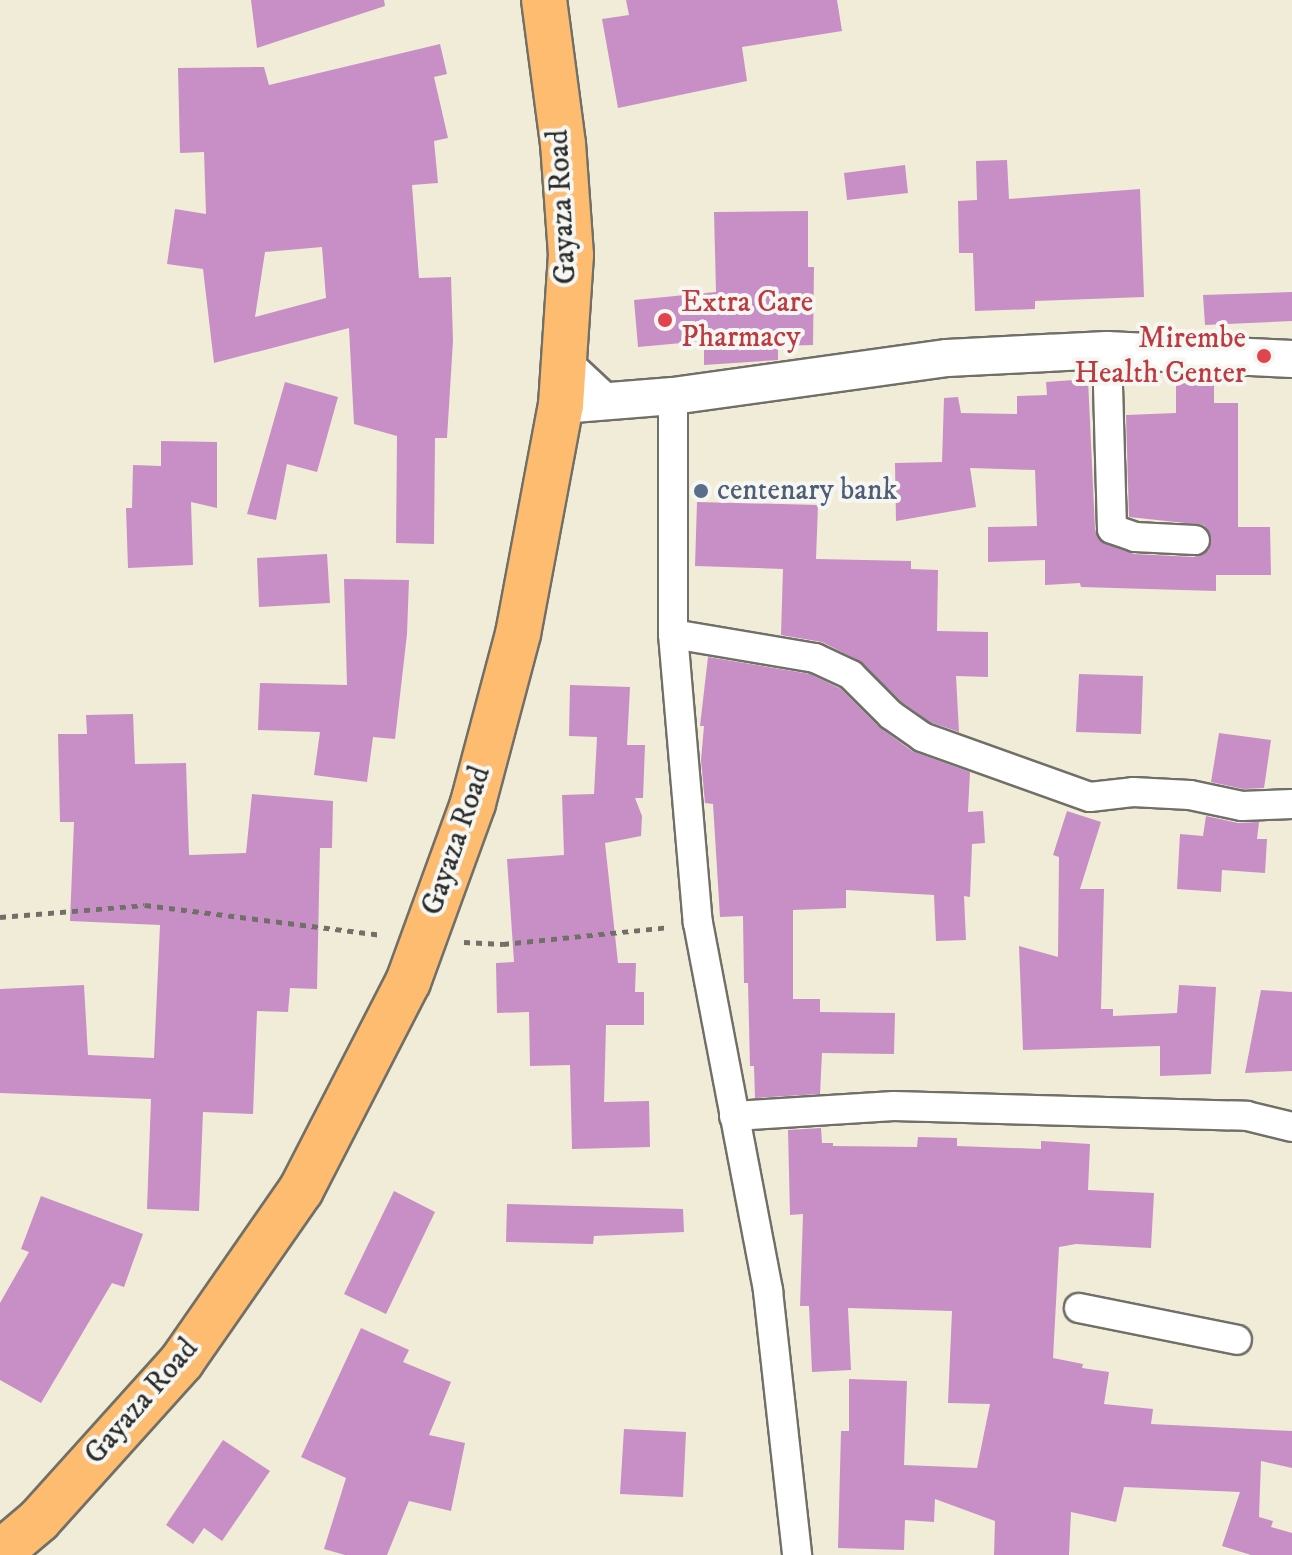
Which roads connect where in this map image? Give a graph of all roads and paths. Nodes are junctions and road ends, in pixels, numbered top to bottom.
1 (544, 0) edge
2 (1107, 350) junction
3 (564, 359) junction
4 (1292, 359) edge
5 (673, 396) junction
6 (609, 401) junction
7 (561, 405) junction
8 (1195, 540) dead end
9 (673, 634) junction
10 (1292, 804) edge
11 (0, 917) edge
12 (698, 923) junction
13 (423, 940) junction
14 (734, 1116) junction
15 (1292, 1127) edge
16 (1079, 1308) dead end
17 (1237, 1340) dead end
18 (0, 1553) edge
19 (797, 1555) edge

1 - 3 main road, Gayaza Road
2 - 4 street
2 - 5 street
2 - 8 street
3 - 6 street
3 - 7 main road, Gayaza Road
5 - 6 street
5 - 9 street
6 - 7 street
7 - 13 main road, Gayaza Road
9 - 10 street
9 - 12 street
11 - 13 path
12 - 13 path
12 - 14 street
13 - 18 main road, Gayaza Road
14 - 15 street
14 - 19 street
16 - 17 street

